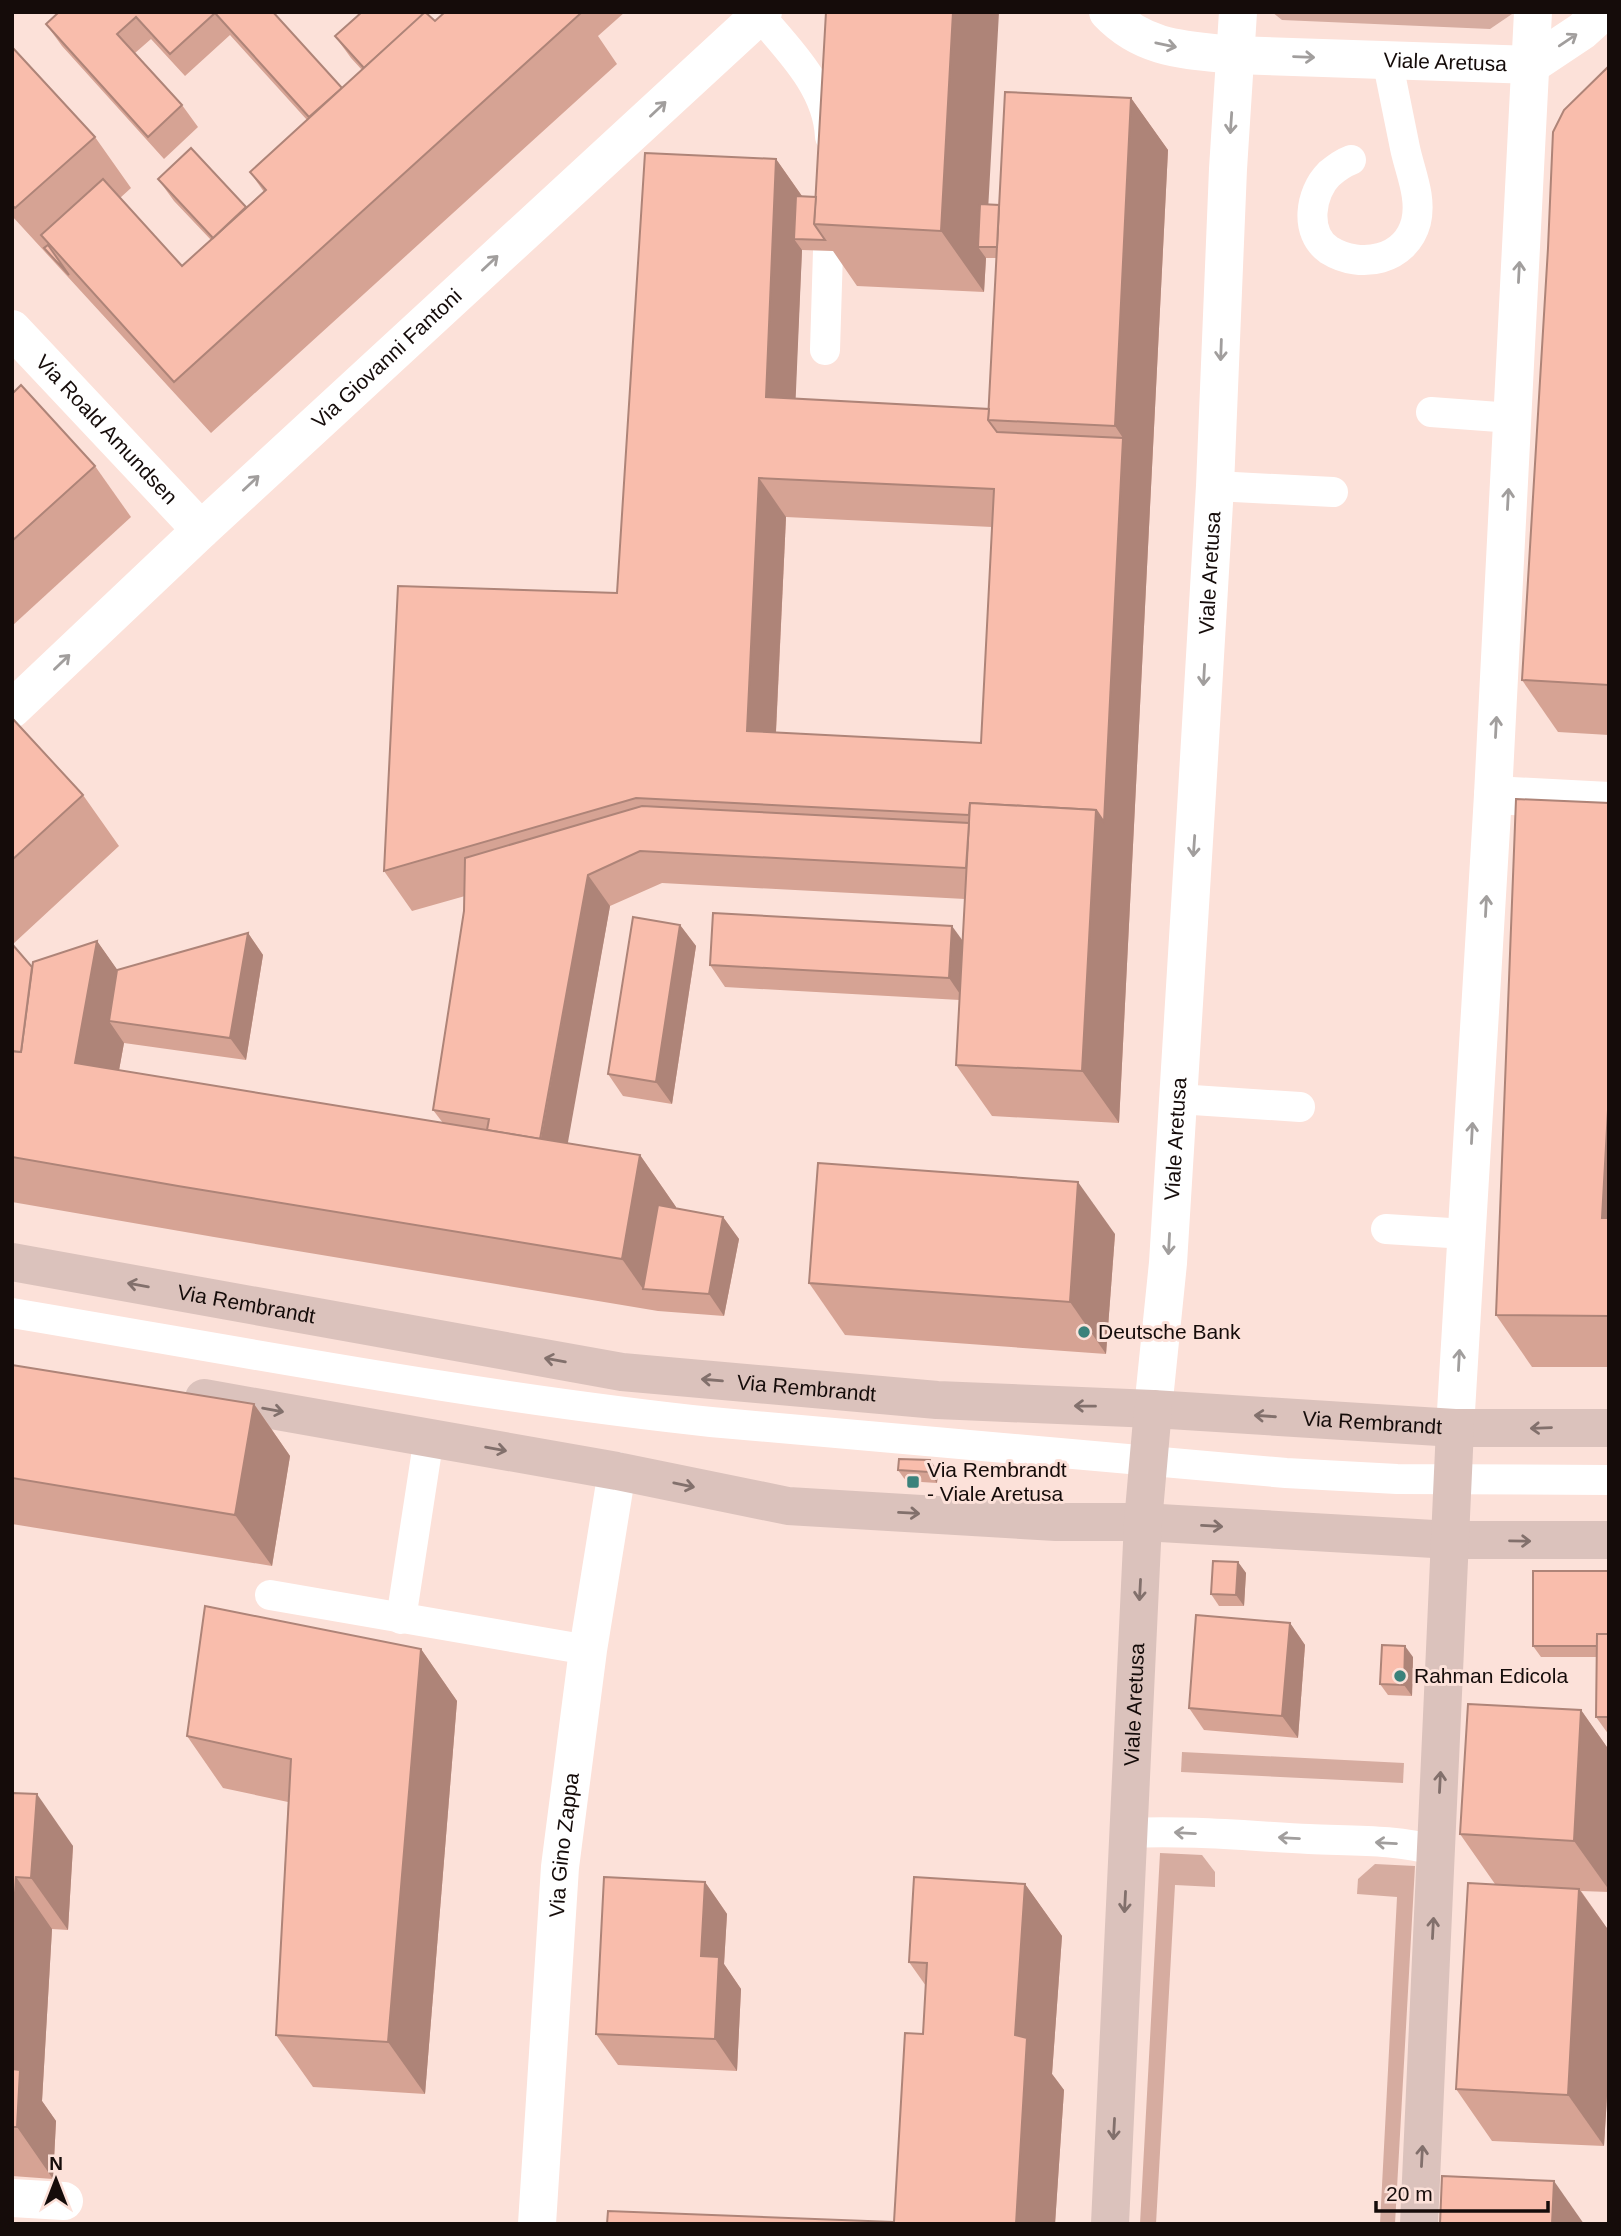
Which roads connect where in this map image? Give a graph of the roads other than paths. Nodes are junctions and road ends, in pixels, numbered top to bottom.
1 (1108, 12) edge
2 (1238, 12) edge
3 (1533, 12) edge
4 (1603, 12) edge
5 (761, 14) edge
6 (1235, 55) junction
7 (1387, 60) junction
8 (1531, 65) junction
9 (831, 160) edge
10 (1351, 160) dead end
11 (828, 251) edge
12 (12, 329) edge
13 (825, 350) dead end
14 (1431, 412) dead end
15 (1512, 418) junction
16 (1215, 486) junction
17 (1333, 492) dead end
18 (201, 530) junction
19 (12, 709) edge
20 (1493, 795) junction
21 (1609, 802) edge
22 (1178, 1099) junction
23 (1300, 1107) dead end
24 (1386, 1229) dead end
25 (1466, 1234) junction
26 (12, 1262) edge
27 (12, 1313) edge
28 (173, 1392) edge
29 (1153, 1409) junction
30 (1455, 1428) junction
31 (1609, 1428) edge
32 (429, 1437) junction
33 (1149, 1460) junction
34 (617, 1471) junction
35 (1454, 1480) junction
36 (1609, 1480) edge
37 (1143, 1522) junction
38 (1451, 1540) junction
39 (1609, 1540) edge
40 (270, 1595) dead end
41 (401, 1619) junction
42 (588, 1650) junction
43 (1128, 1833) junction
44 (1437, 1851) junction
45 (12, 2198) edge
46 (64, 2201) dead end
47 (537, 2224) edge
48 (1110, 2224) edge
49 (1419, 2224) edge

1 -> 6 street
2 - 6 street, Viale Aretusa
3 - 8 street, Viale Aretusa
8 -> 4 street
5 - 9 lane
18 -> 5 street, Via Giovanni Fantoni
6 -> 7 street, Viale Aretusa
6 -> 16 street, Viale Aretusa
7 - 8 street, Viale Aretusa
7 - 10 lane
15 -> 8 street, Viale Aretusa
11 - 13 lane
12 - 18 street, Via Roald Amundsen
14 - 15 lane
20 -> 15 street, Viale Aretusa
16 - 17 lane
16 -> 22 street, Viale Aretusa
19 -> 18 street, Via Giovanni Fantoni
20 - 21 street
25 -> 20 street, Viale Aretusa
22 - 23 lane
22 -> 29 street, Viale Aretusa
24 - 25 lane
30 -> 25 street, Viale Aretusa
29 -> 26 street, Via Rembrandt
27 - 33 lane, Via Rembrandt
28 -> 32 street
30 -> 29 street, Via Rembrandt
29 - 33 street, Viale Aretusa
31 -> 30 street, Via Rembrandt
30 - 35 street, Viale Aretusa
32 -> 34 street
32 - 41 lane
33 - 35 lane, Via Rembrandt
33 - 37 street, Viale Aretusa
34 -> 37 street
34 - 42 street, Via Gino Zappa
35 - 36 lane, Via Rembrandt
35 - 38 street, Viale Aretusa
37 -> 38 street
37 -> 43 street, Viale Aretusa
38 -> 39 street
44 -> 38 street, Viale Aretusa
40 - 41 lane
41 - 42 lane
42 - 47 street, Via Gino Zappa
44 -> 43 lane
43 -> 48 street, Viale Aretusa
49 -> 44 street, Viale Aretusa
45 - 46 street

